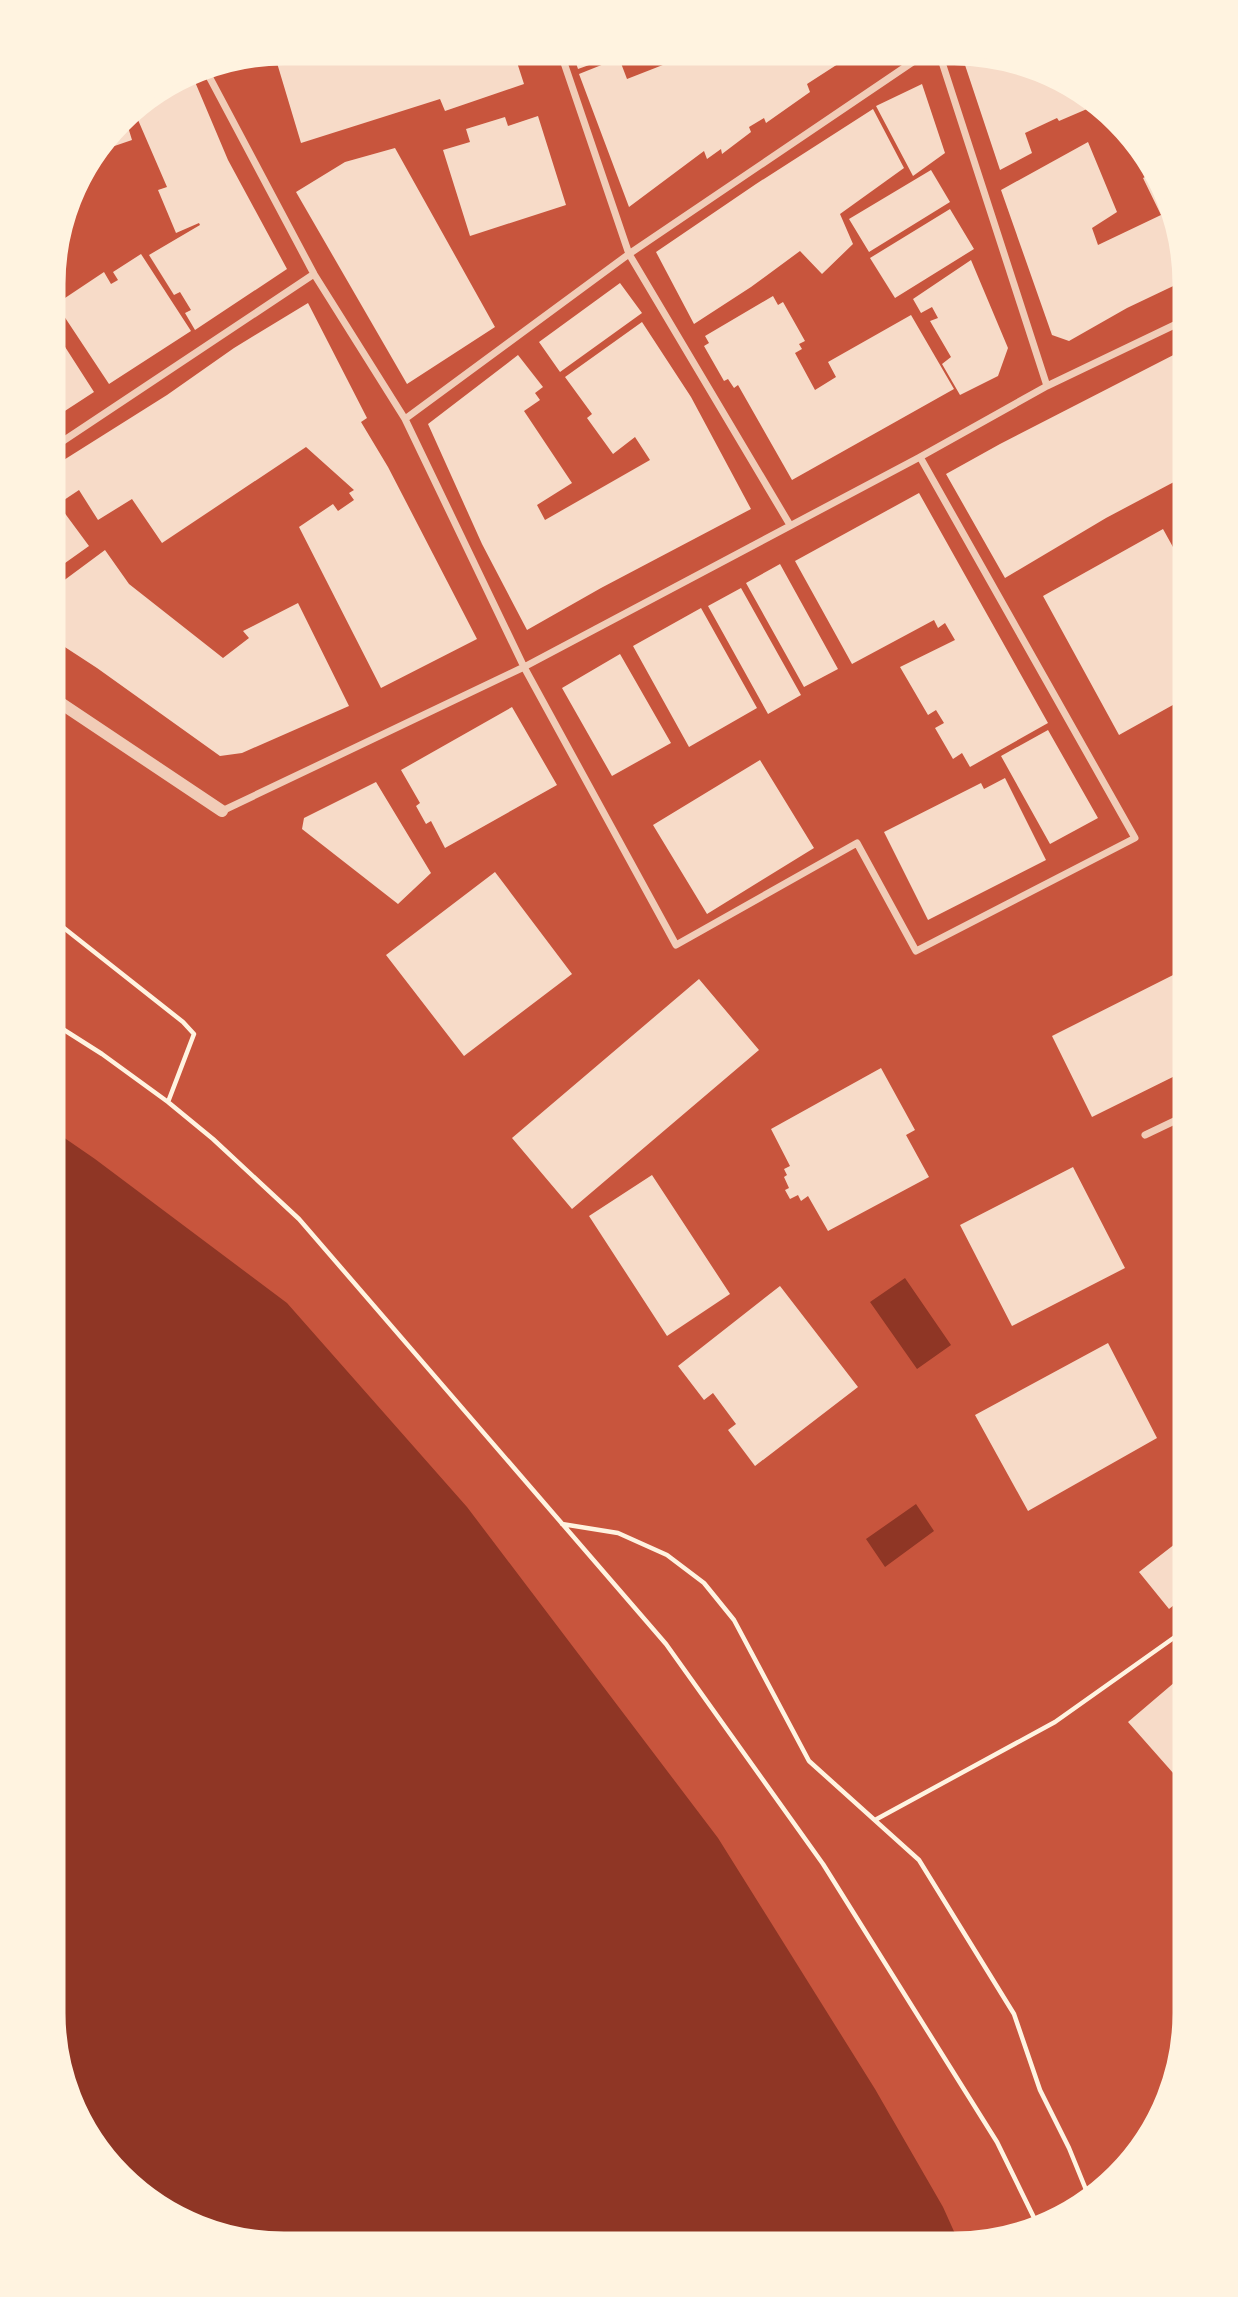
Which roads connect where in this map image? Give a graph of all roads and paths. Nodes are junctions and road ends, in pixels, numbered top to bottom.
1 (914, 61) edge
2 (942, 61) edge
3 (564, 62) edge
4 (208, 75) edge
5 (629, 254) junction
6 (314, 274) junction
7 (1177, 324) edge
8 (1047, 386) junction
9 (405, 419) junction
10 (61, 443) edge
11 (920, 457) junction
12 (790, 526) junction
13 (524, 667) junction
14 (61, 703) edge
15 (222, 811) joint
16 (61, 926) edge
17 (61, 1028) edge
18 (168, 1102) junction
19 (1177, 1120) edge
20 (1145, 1135) dead end
21 (562, 1524) junction
22 (1176, 1636) edge
23 (874, 1820) junction
24 (1087, 2191) edge
25 (1035, 2220) edge

1 - 5 street
2 - 8 street
3 - 5 street
4 - 6 street
5 - 9 street
5 - 12 street
6 - 9 street
6 - 10 street
7 - 8 street
8 - 11 street
9 - 13 street
11 - 12 street
11 - 13 street
12 - 13 street
13 - 15 street
14 - 15 street
16 - 18 path
17 - 18 path
18 - 21 path
19 - 20 street
21 - 23 path
21 - 25 path
22 - 23 path
23 - 24 path

